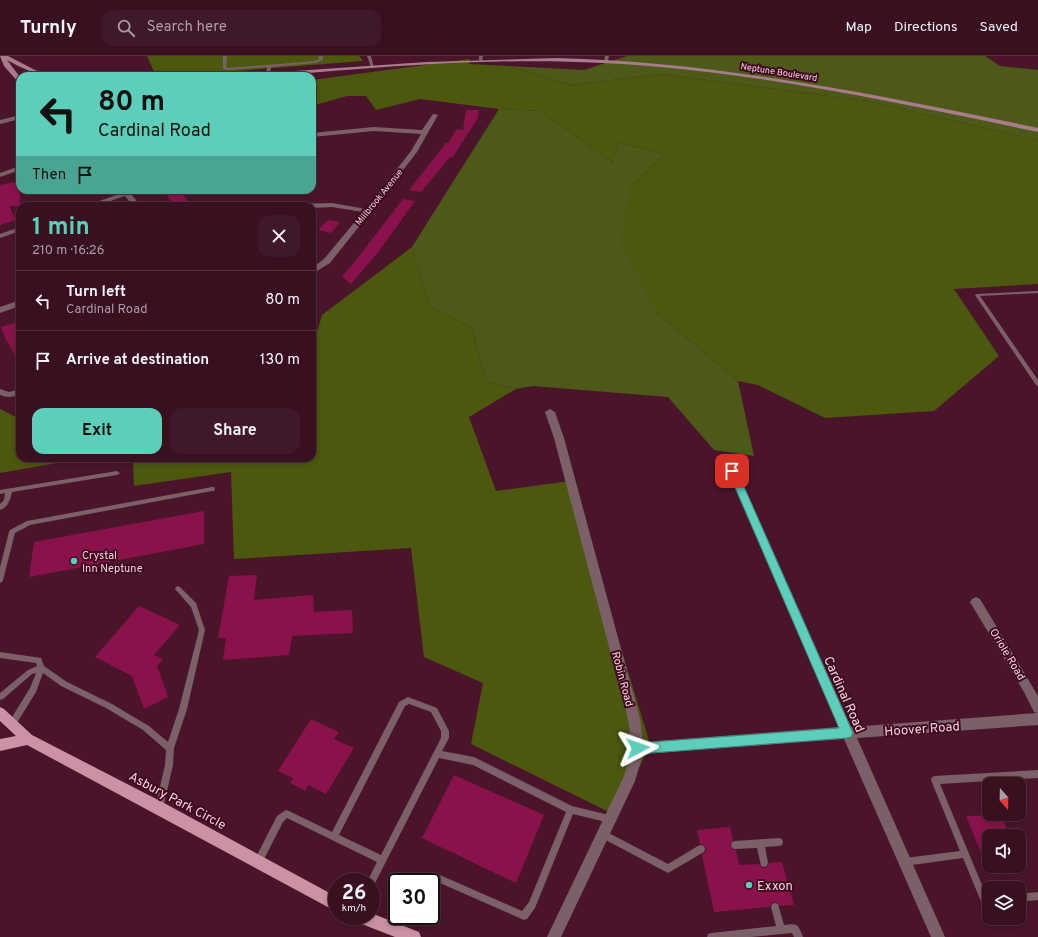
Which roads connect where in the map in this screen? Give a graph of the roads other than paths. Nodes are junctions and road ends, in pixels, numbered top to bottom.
1 (3, 56) edge
2 (225, 56) edge
3 (321, 56) edge
4 (369, 56) edge
5 (481, 58) edge
6 (606, 59) edge
7 (268, 66) junction
8 (373, 67) junction
9 (37, 72) edge
10 (268, 72) edge
11 (307, 72) edge
12 (16, 76) edge
13 (435, 115) dead end
14 (16, 118) edge
15 (0, 122) edge
16 (1038, 130) edge
17 (424, 132) junction
18 (316, 135) edge
19 (16, 169) edge
20 (0, 174) edge
21 (120, 194) edge
22 (127, 194) edge
23 (100, 202) edge
24 (134, 202) edge
25 (316, 206) edge
26 (368, 211) junction
27 (16, 230) edge
28 (0, 236) edge
29 (316, 269) edge
30 (1038, 292) edge
31 (16, 304) edge
32 (0, 310) edge
33 (1038, 384) edge
34 (0, 392) edge
35 (16, 393) edge
36 (550, 412) dead end
37 (728, 461) dead end
38 (116, 473) dead end
39 (212, 489) dead end
40 (9, 490) junction
41 (0, 492) edge
42 (0, 508) edge
43 (0, 580) edge
44 (178, 589) dead end
45 (976, 602) dead end
46 (0, 655) edge
47 (41, 668) junction
48 (0, 697) edge
49 (1038, 708) edge
50 (0, 713) edge
51 (1038, 719) edge
52 (12, 724) junction
53 (847, 733) junction
54 (28, 739) junction
55 (0, 745) edge
56 (170, 748) junction
57 (638, 748) junction
58 (437, 754) junction
59 (1038, 774) edge
60 (159, 808) junction
61 (571, 810) junction
62 (610, 819) junction
63 (603, 834) junction
64 (334, 836) junction
65 (779, 842) dead end
66 (760, 844) junction
67 (735, 845) dead end
68 (701, 849) dead end
69 (966, 854) junction
70 (382, 860) junction
71 (258, 862) junction
72 (905, 862) junction
73 (764, 863) dead end
74 (376, 873) edge
75 (440, 879) edge
76 (982, 892) edge
77 (1038, 896) edge
78 (1026, 897) edge
79 (328, 900) edge
80 (775, 907) dead end
81 (378, 925) edge
82 (402, 925) edge
83 (781, 930) junction
84 (397, 934) edge
85 (414, 937) edge
86 (554, 937) edge
87 (711, 937) edge
88 (799, 937) edge
89 (938, 937) edge

1 - 9 street
1 - 12 street
2 - 7 lane
3 - 7 lane
4 - 8 lane
5 - 6 street, Neptune Boulevard
5 - 8 street, Neptune Boulevard
6 - 16 street, Neptune Boulevard
7 - 10 lane
8 - 11 street, Neptune Boulevard
13 - 17 street, Millbrook Avenue
14 - 15 street
17 - 18 street
17 - 26 street, Millbrook Avenue
19 - 20 street
21 - 23 street
22 - 24 street
25 - 26 street
26 - 29 street, Millbrook Avenue
27 - 28 street
30 - 33 lane
31 - 32 street
34 - 35 street
36 - 57 street, Robin Road
37 - 53 street, Cardinal Road
38 - 40 lane
39 - 43 lane
40 - 41 lane
40 - 42 lane
44 - 56 lane
45 - 49 street, Oriole Road
46 - 47 lane
47 - 48 lane
47 - 52 lane
47 - 56 lane
50 - 52 main road, Asbury Park Circle
51 - 53 street, Hoover Road
52 - 54 main road, Asbury Park Circle
53 - 57 street, Hoover Road
53 - 72 street, Cardinal Road
54 - 55 main road
54 - 60 main road, Asbury Park Circle
56 - 60 lane
57 - 62 street, Robin Road
58 - 61 lane
58 - 64 lane
58 - 70 lane
59 - 69 lane
60 - 71 main road, Asbury Park Circle
61 - 62 lane
61 - 75 lane
62 - 63 street, Robin Road
63 - 68 lane
63 - 86 street, Robin Road
64 - 70 lane
64 - 71 lane
65 - 66 lane
66 - 67 lane
66 - 73 lane
69 - 72 lane
69 - 76 lane
70 - 74 lane
71 - 79 main road, Asbury Park Circle
72 - 89 street, Cardinal Road
77 - 78 lane
80 - 83 lane
81 - 84 main road
82 - 84 lane
83 - 87 lane
83 - 88 lane
84 - 85 main road

